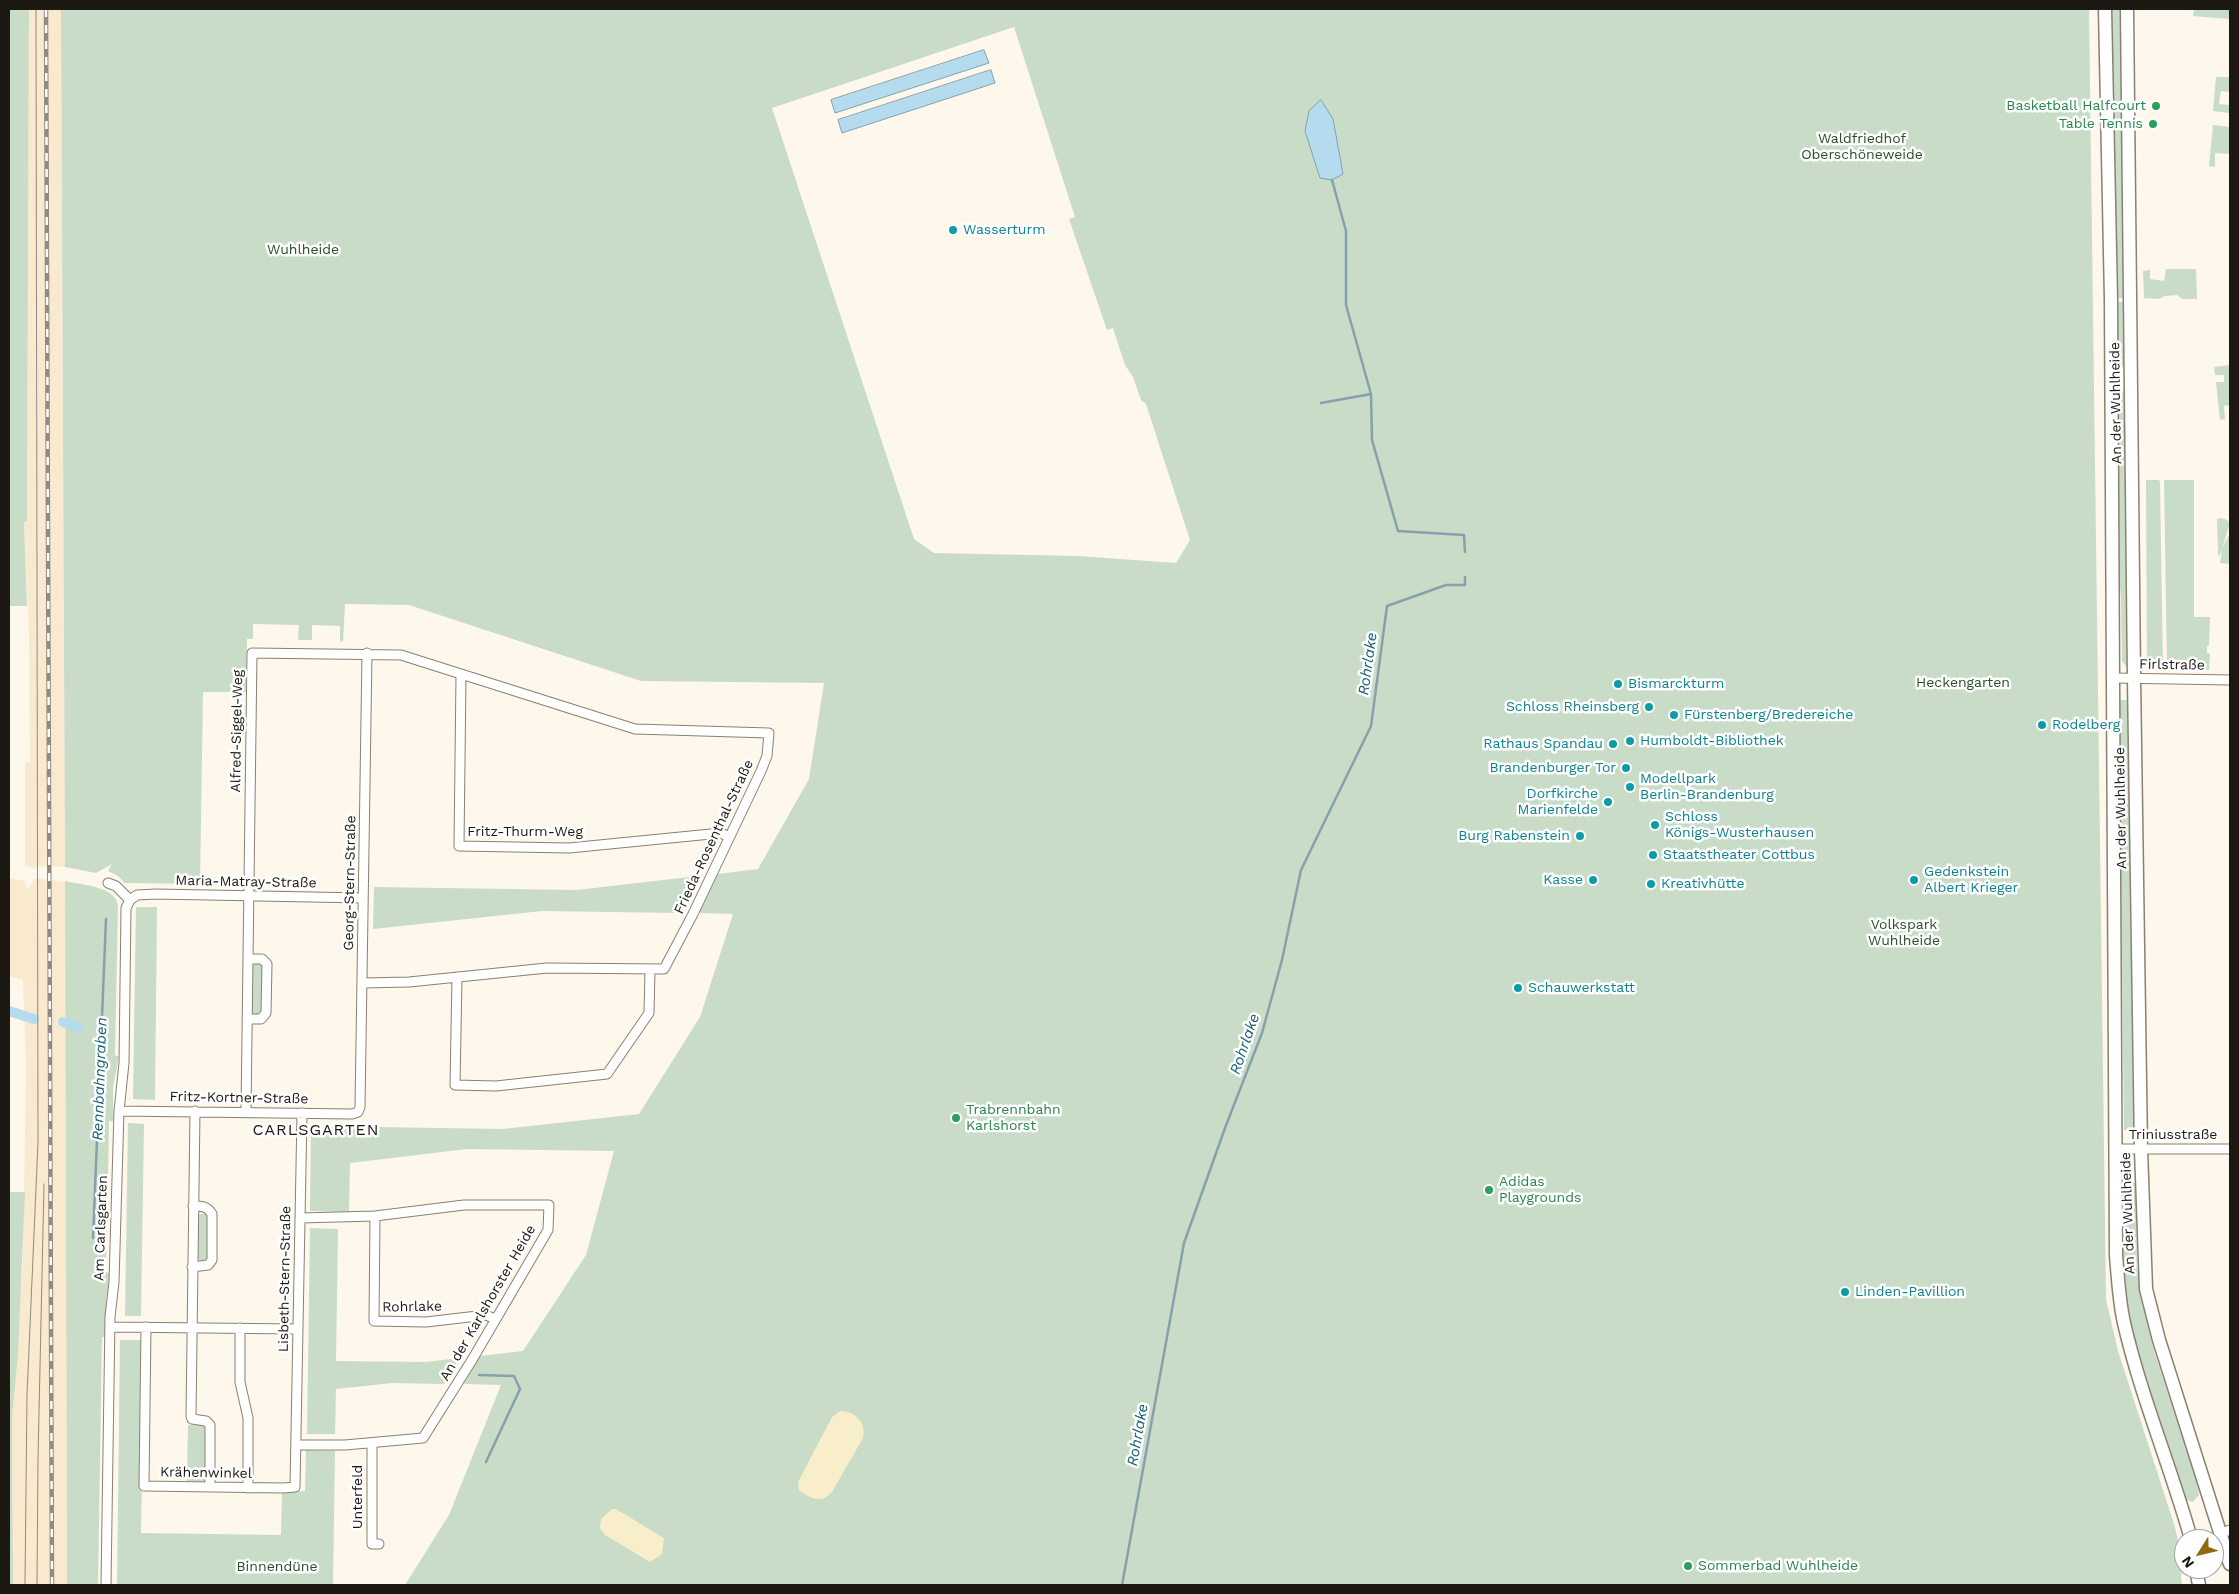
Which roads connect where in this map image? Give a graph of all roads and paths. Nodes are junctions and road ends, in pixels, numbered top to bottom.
1 (2105, 9) edge
2 (2127, 9) edge
3 (367, 653) junction
4 (462, 675) junction
5 (2114, 678) junction
6 (2134, 678) junction
7 (2230, 680) edge
8 (730, 837) junction
9 (108, 883) dead end
10 (249, 896) junction
11 (364, 898) junction
12 (130, 900) junction
13 (248, 958) junction
14 (650, 970) junction
15 (457, 977) junction
16 (362, 983) junction
17 (247, 1020) junction
18 (119, 1111) junction
19 (195, 1111) junction
20 (246, 1111) junction
21 (358, 1112) joint
22 (302, 1113) junction
23 (2116, 1149) junction
24 (2141, 1149) junction
25 (2230, 1149) edge
26 (193, 1206) junction
27 (375, 1216) junction
28 (300, 1218) junction
29 (192, 1267) junction
30 (495, 1319) junction
31 (110, 1326) junction
32 (146, 1327) junction
33 (192, 1328) junction
34 (240, 1328) junction
35 (298, 1329) junction
36 (372, 1443) junction
37 (296, 1445) junction
38 (210, 1487) junction
39 (248, 1488) junction
40 (2188, 1529) edge
41 (2226, 1531) edge
42 (379, 1544) dead end
43 (2230, 1564) edge
44 (106, 1585) edge

1 - 5 main road, An der Wuhlheide
2 - 6 main road, An der Wuhlheide
3 - 4 street, Frieda-Rosenthal-Straße
3 - 10 street, Alfred-Siggel-Weg
3 - 11 street, Georg-Stern-Straße
4 - 8 street, Frieda-Rosenthal-Straße
4 - 8 street, Fritz-Thurm-Weg
5 - 6 street, Firlstraße
5 - 23 main road, An der Wuhlheide
6 - 7 street, Firlstraße
6 - 24 main road, An der Wuhlheide
8 - 14 street, Frieda-Rosenthal-Straße
9 - 12 street
10 - 11 street, Maria-Matray-Straße
10 - 12 street, Maria-Matray-Straße
10 - 13 street
11 - 16 street, Georg-Stern-Straße
12 - 18 street, Am Carlsgarten
13 - 17 street
13 - 17 street
14 - 15 street
14 - 15 street
15 - 16 street
16 - 21 street, Georg-Stern-Straße
17 - 20 street
18 - 19 street, Fritz-Kortner-Straße
18 - 31 street, Am Carlsgarten
19 - 20 street, Fritz-Kortner-Straße
19 - 26 street
20 - 22 street, Fritz-Kortner-Straße
21 - 22 street, Fritz-Kortner-Straße
22 - 28 street, Lisbeth-Stern-Straße
23 - 24 street, Triniusstraße
23 - 40 main road, An der Wuhlheide
24 - 25 street, Triniusstraße
24 - 41 main road, An der Wuhlheide
26 - 29 street
26 - 29 street
27 - 28 street, An der Karlshorster Heide
27 - 30 street, Rohrlake
27 - 30 street, An der Karlshorster Heide
28 - 35 street, Lisbeth-Stern-Straße
29 - 33 street
30 - 36 street, An der Karlshorster Heide
31 - 32 street
31 - 44 street, Am Carlsgarten
32 - 33 street
32 - 38 street, Krähenwinkel
33 - 34 street
33 - 38 street
34 - 35 street
34 - 39 street
35 - 37 street, Lisbeth-Stern-Straße
36 - 37 street, An der Karlshorster Heide
36 - 42 street, Unterfeld
37 - 39 street, Krähenwinkel
38 - 39 street, Krähenwinkel
41 - 43 main road, An der Wuhlheide

